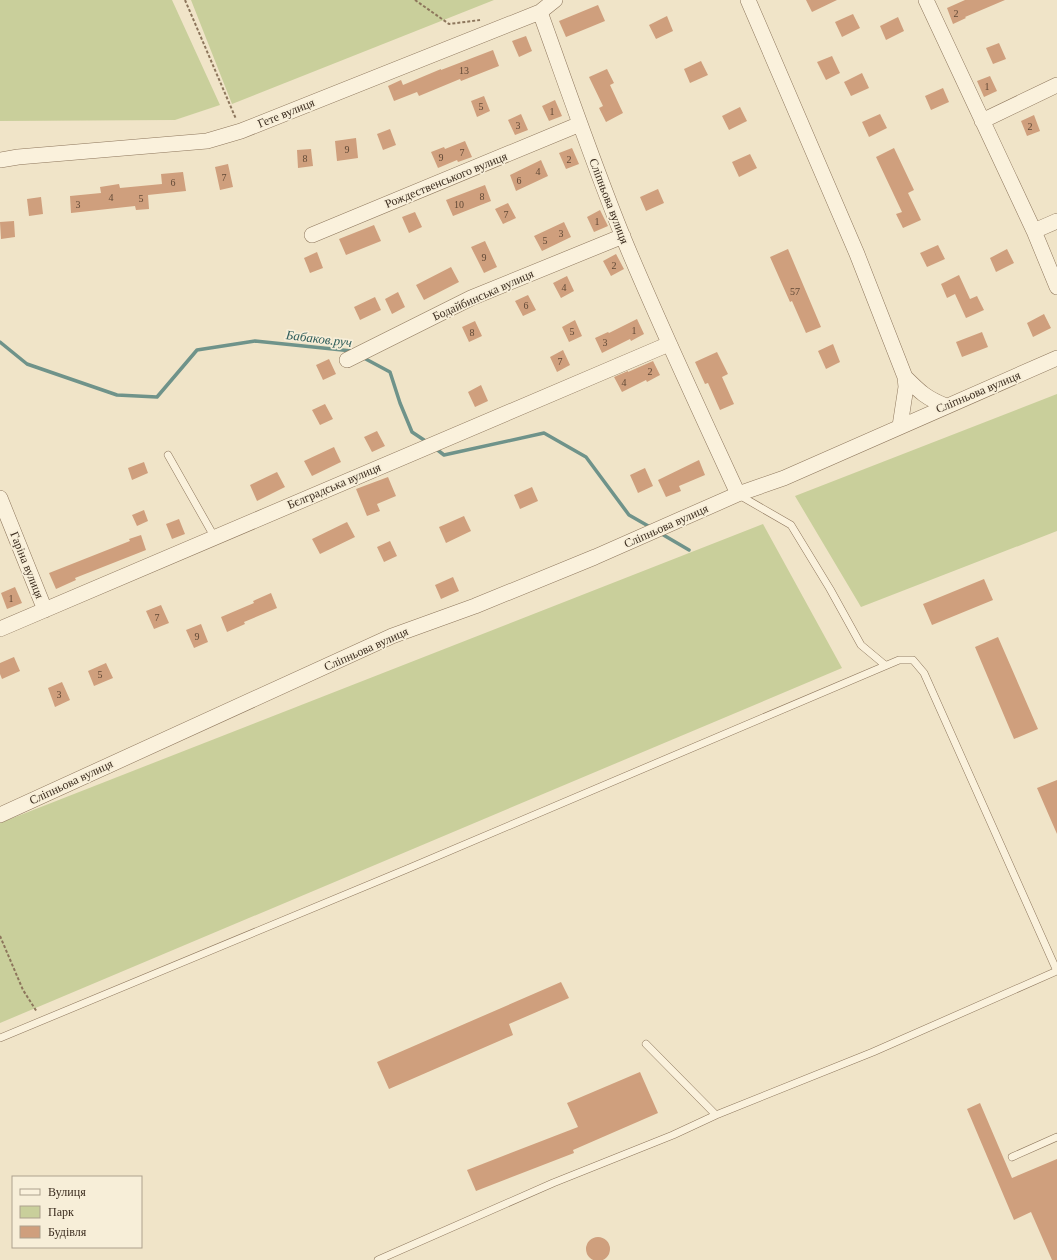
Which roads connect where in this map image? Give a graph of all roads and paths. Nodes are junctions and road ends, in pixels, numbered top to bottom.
1 (185, 0) edge
2 (415, 0) edge
3 (555, 0) edge
4 (748, 0) edge
5 (931, 2) edge
6 (540, 12) junction
7 (487, 19) dead end
8 (1057, 85) edge
9 (982, 121) junction
10 (580, 124) junction
11 (241, 131) junction
12 (0, 160) edge
13 (1057, 221) edge
14 (1034, 231) junction
15 (312, 235) dead end
16 (623, 236) junction
17 (1057, 287) edge
18 (669, 344) junction
19 (1057, 358) edge
20 (347, 360) dead end
21 (905, 377) junction
22 (946, 406) junction
23 (900, 426) junction
24 (168, 455) dead end
25 (738, 494) junction
26 (0, 498) edge
27 (214, 538) junction
28 (46, 610) junction
29 (0, 629) edge
30 (885, 664) junction
31 (0, 815) edge
32 (0, 936) edge
33 (1057, 971) edge
34 (42, 1020) junction
35 (0, 1038) edge
36 (646, 1044) dead end
37 (716, 1115) junction
38 (1057, 1137) edge
39 (1012, 1157) dead end
40 (378, 1260) edge

1 - 11 path
2 - 7 path
3 - 6 street, Гете вулиця
4 - 21 street
5 - 9 street
6 - 10 street, Сліпньова вулиця
6 - 11 street, Гете вулиця
8 - 9 street
9 - 14 street
10 - 15 street, Рождественського вулиця
10 - 16 street, Сліпньова вулиця
11 - 12 street, Гете вулиця
13 - 14 street
14 - 17 street
16 - 18 street, Сліпньова вулиця
16 - 20 street, Бодайбинська вулиця
18 - 25 street, Сліпньова вулиця
18 - 27 street, Бєлградська вулиця
19 - 22 street, Сліпньова вулиця
21 - 22 street
21 - 23 street
22 - 23 street, Сліпньова вулиця
23 - 25 street, Сліпньова вулиця
24 - 27 lane
25 - 30 lane
25 - 31 street, Сліпньова вулиця
26 - 28 street, Гаріна вулиця
27 - 28 street, Бєлградська вулиця
28 - 29 street, Бєлградська вулиця
30 - 33 lane
30 - 34 lane
32 - 34 path
33 - 37 lane
34 - 35 lane
36 - 37 lane
37 - 40 lane
38 - 39 lane

